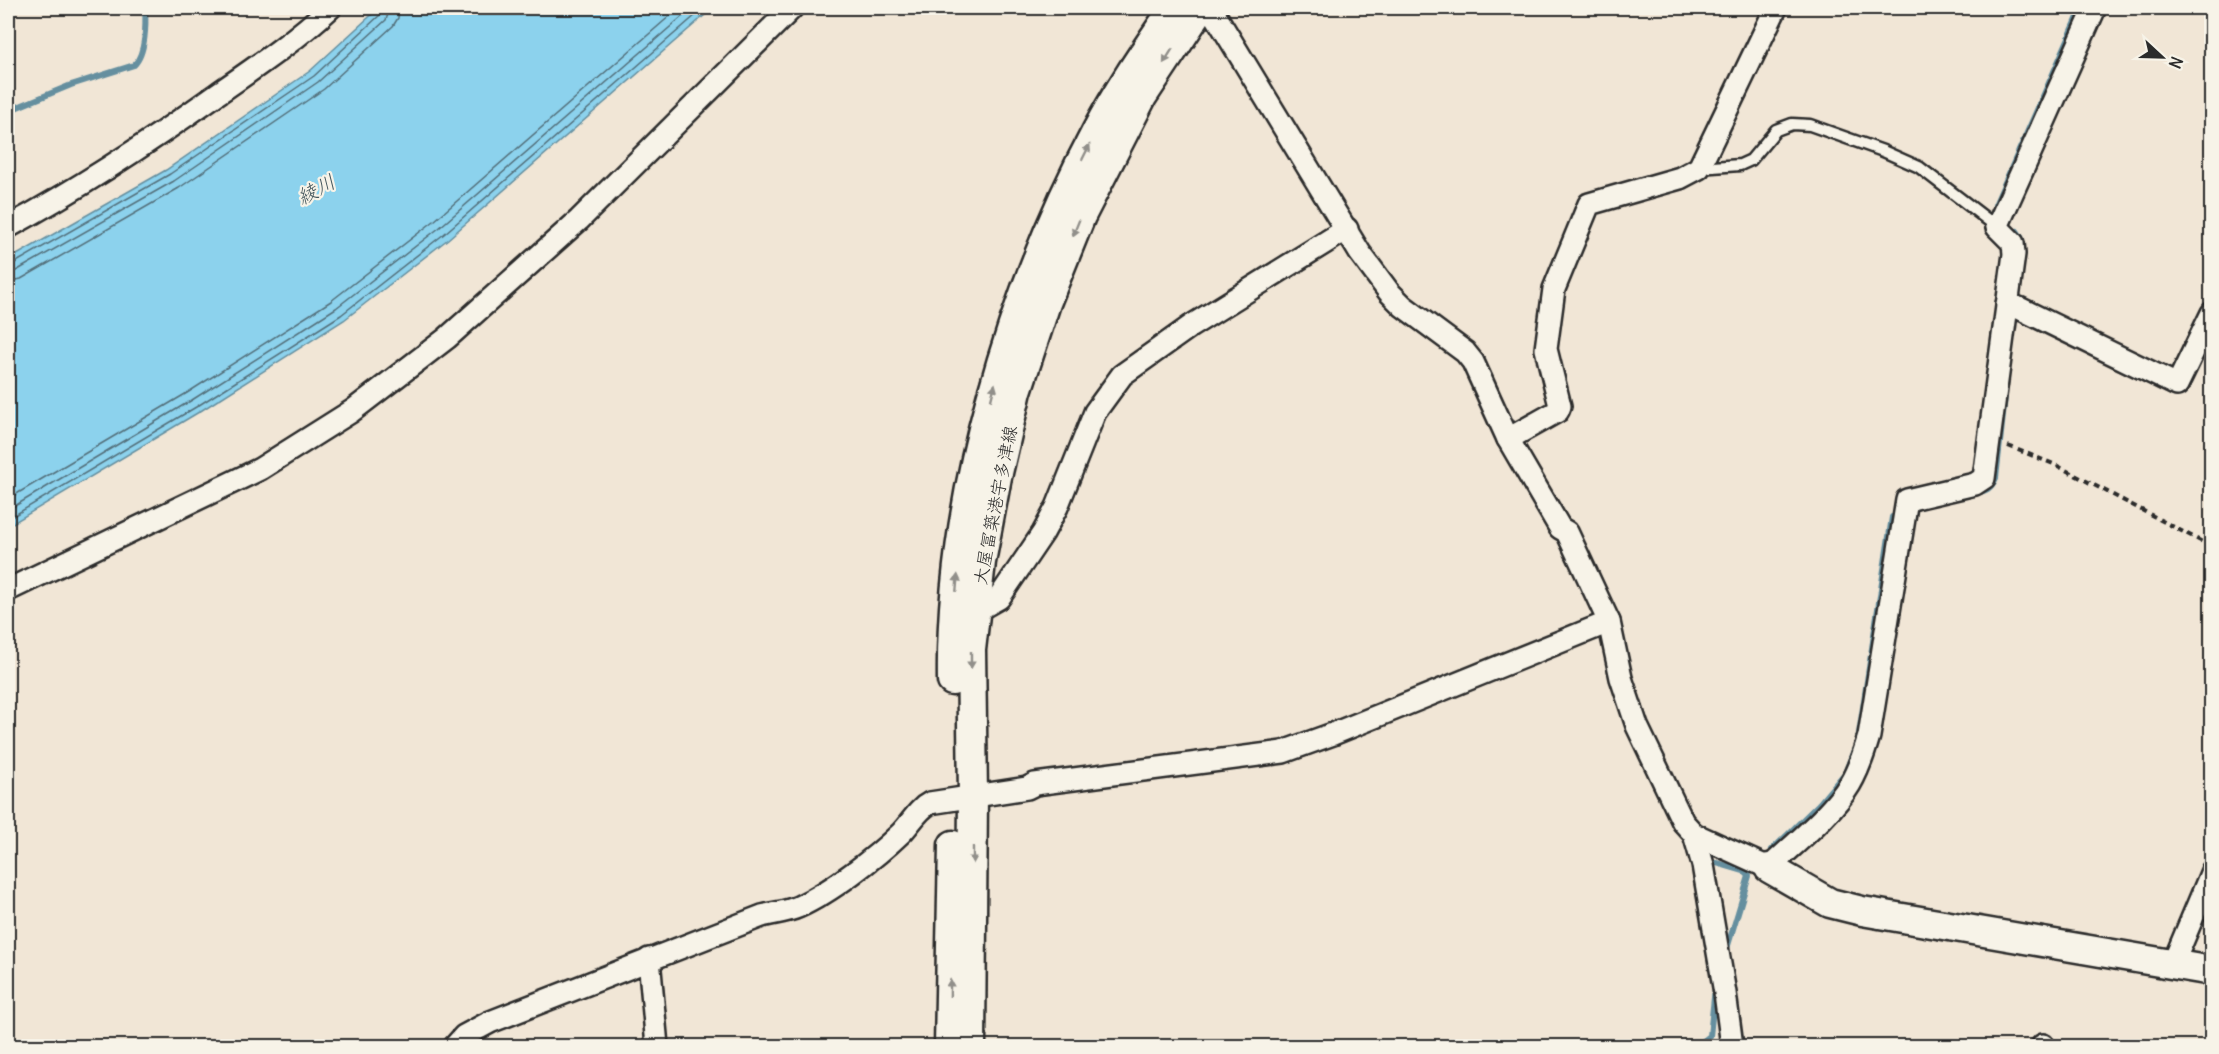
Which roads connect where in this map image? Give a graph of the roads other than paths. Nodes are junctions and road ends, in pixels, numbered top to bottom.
1 (330, 8) edge
2 (792, 8) edge
3 (1174, 8) edge
4 (1201, 8) edge
5 (1211, 8) edge
6 (1776, 8) edge
7 (2095, 8) edge
8 (1699, 168) junction
9 (8, 227) edge
10 (1997, 227) junction
11 (1347, 229) junction
12 (2013, 306) junction
13 (2211, 313) edge
14 (1508, 439) junction
15 (8, 590) edge
16 (976, 611) junction
17 (1609, 622) junction
18 (964, 797) junction
19 (1694, 834) junction
20 (1769, 868) junction
21 (2211, 871) edge
22 (650, 959) junction
23 (2173, 964) junction
24 (2211, 971) edge
25 (1726, 1043) edge
26 (455, 1047) edge
27 (657, 1047) edge
28 (949, 1047) edge
29 (971, 1047) edge

1 - 9 street
2 - 15 street
18 -> 3 main road, 大屋冨築港宇多津線
4 -> 16 main road, 大屋冨築港宇多津線
5 - 11 street
6 - 8 street
7 - 10 street
8 - 10 lane
8 - 14 street
10 - 12 street
11 - 14 street
11 - 16 street
12 - 13 street
12 - 20 street
14 - 17 street
16 -> 18 main road, 大屋冨築港宇多津線
17 - 18 street
17 - 19 street
18 - 22 street
28 -> 18 main road, 大屋冨築港宇多津線
18 -> 29 main road, 大屋冨築港宇多津線
19 - 20 street
19 - 25 street
20 - 23 main road
21 - 23 street
22 - 26 street
22 - 27 street
23 - 24 main road

